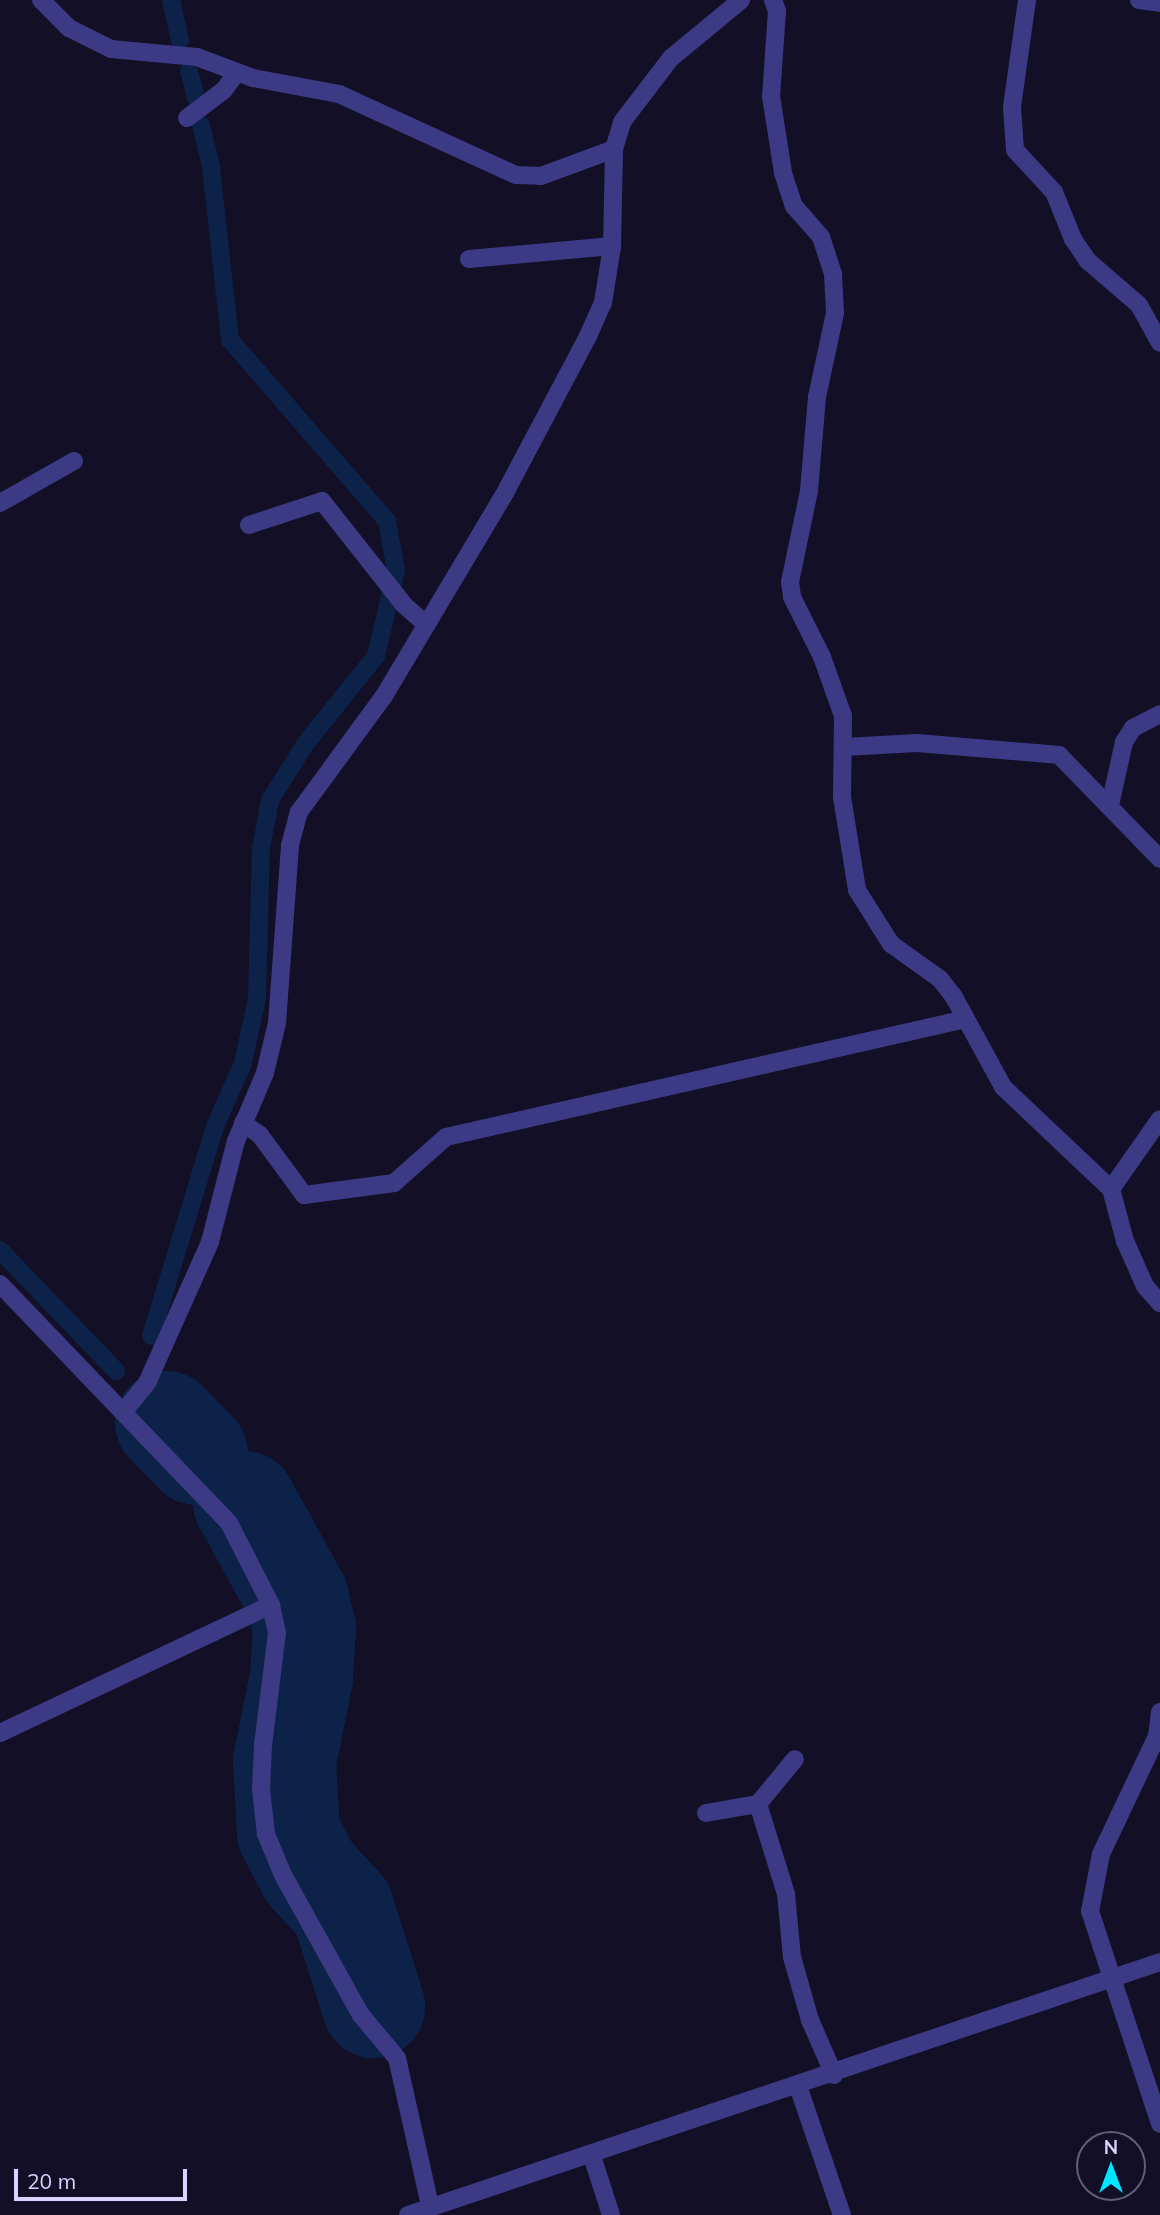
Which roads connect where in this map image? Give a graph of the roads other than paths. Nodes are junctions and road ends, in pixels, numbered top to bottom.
1 (41, 0) edge
2 (741, 0) edge
3 (773, 0) edge
4 (1027, 0) edge
5 (1139, 0) edge
6 (1160, 4) edge
7 (237, 72) junction
8 (187, 118) dead end
9 (614, 149) junction
10 (612, 246) junction
11 (469, 258) dead end
12 (1160, 343) edge
13 (74, 461) dead end
14 (0, 503) edge
15 (249, 525) dead end
16 (427, 625) junction
17 (1160, 715) edge
18 (844, 747) junction
19 (1110, 805) junction
20 (1160, 859) edge
21 (966, 1019) junction
22 (1160, 1119) edge
23 (243, 1123) junction
24 (1111, 1189) junction
25 (0, 1284) edge
26 (1160, 1303) edge
27 (125, 1410) junction
28 (271, 1605) junction
29 (1160, 1712) edge
30 (0, 1732) edge
31 (1158, 1737) edge
32 (795, 1759) dead end
33 (758, 1804) junction
34 (706, 1813) dead end
35 (1160, 1962) edge
36 (1110, 1977) junction
37 (834, 2075) junction
38 (798, 2086) junction
39 (1160, 2124) edge
40 (592, 2156) junction
41 (430, 2206) junction
42 (408, 2215) edge
43 (611, 2215) edge
44 (842, 2215) edge

1 - 7 street
2 - 9 street
3 - 18 street
4 - 12 street
5 - 6 street
7 - 8 street
7 - 9 street
9 - 10 street
10 - 11 street
10 - 16 street
13 - 14 street
15 - 16 street
16 - 23 street
17 - 19 street
18 - 19 street
18 - 21 street
19 - 20 street
21 - 23 street
21 - 24 street
22 - 24 street
23 - 27 street
24 - 26 street
25 - 27 street
27 - 28 street
28 - 30 street
28 - 41 street
29 - 31 street
31 - 36 street
32 - 33 street
33 - 34 street
33 - 37 street
35 - 36 street
36 - 37 street
36 - 39 street
37 - 38 street
38 - 40 street
38 - 44 street
40 - 41 street
40 - 43 street
41 - 42 street

